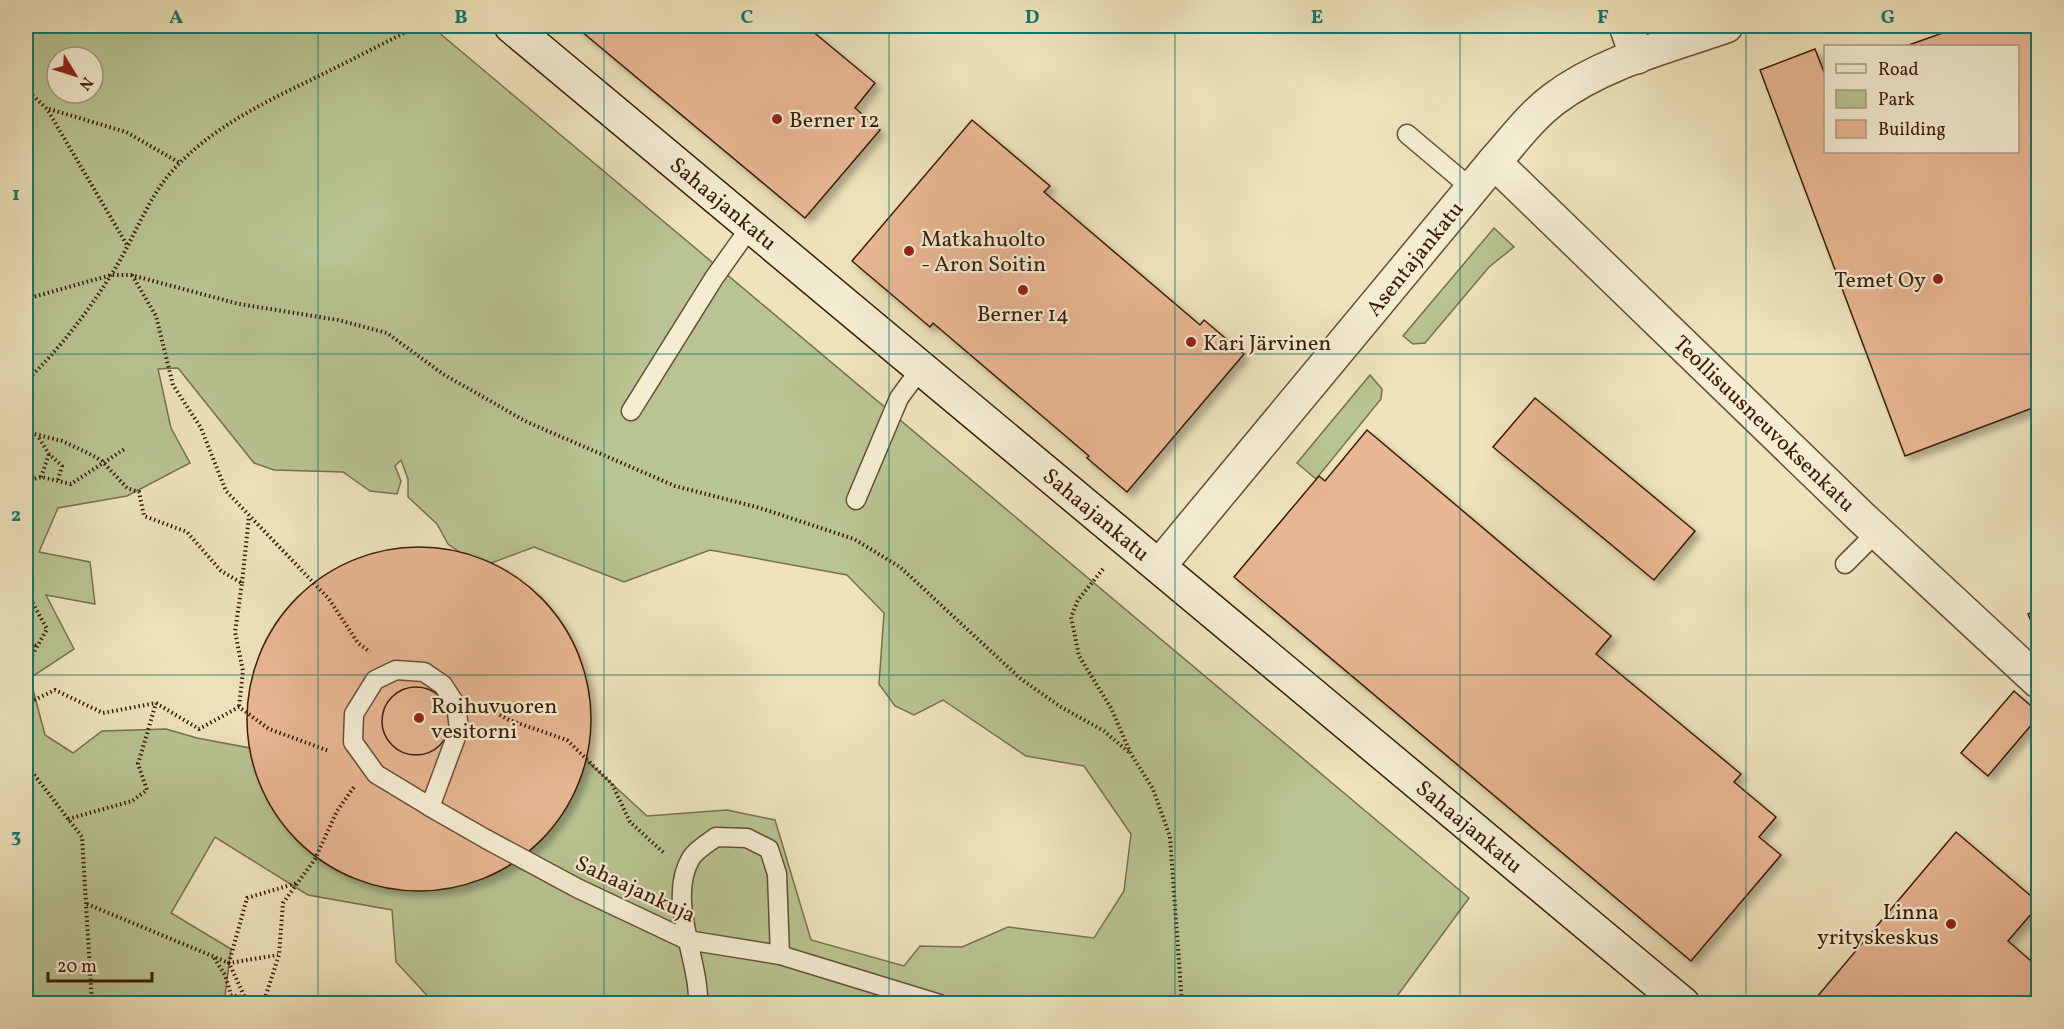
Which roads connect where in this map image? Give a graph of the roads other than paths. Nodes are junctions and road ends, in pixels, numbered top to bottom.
1 (511, 26) edge
2 (1626, 26) edge
3 (1726, 26) edge
4 (1637, 57) junction
5 (1407, 134) dead end
6 (1494, 162) junction
7 (1472, 188) junction
8 (751, 225) junction
9 (921, 368) junction
10 (631, 411) dead end
11 (856, 500) dead end
12 (1877, 532) junction
13 (1845, 564) dead end
14 (1160, 566) junction
15 (2038, 681) edge
16 (430, 807) junction
17 (687, 940) junction
18 (780, 955) junction
19 (698, 1004) edge
20 (940, 1004) edge
21 (1683, 1004) edge

1 - 8 street, Sahaajankatu
2 - 4 street
3 - 4 street, Asentajankatu
4 - 6 street, Asentajankatu
5 - 7 lane
6 - 7 street, Asentajankatu
6 - 12 street, Teollisuusneuvoksenkatu
7 - 14 street, Asentajankatu
8 - 9 street, Sahaajankatu
8 - 10 lane
9 - 11 lane
9 - 14 street, Sahaajankatu
12 - 13 lane
12 - 15 street, Teollisuusneuvoksenkatu
14 - 21 street, Sahaajankatu
16 - 16 lane, Sahaajankuja
16 - 17 lane, Sahaajankuja
17 - 18 lane, Sahaajankuja
17 - 18 lane
17 - 19 lane
18 - 20 lane, Sahaajankuja

